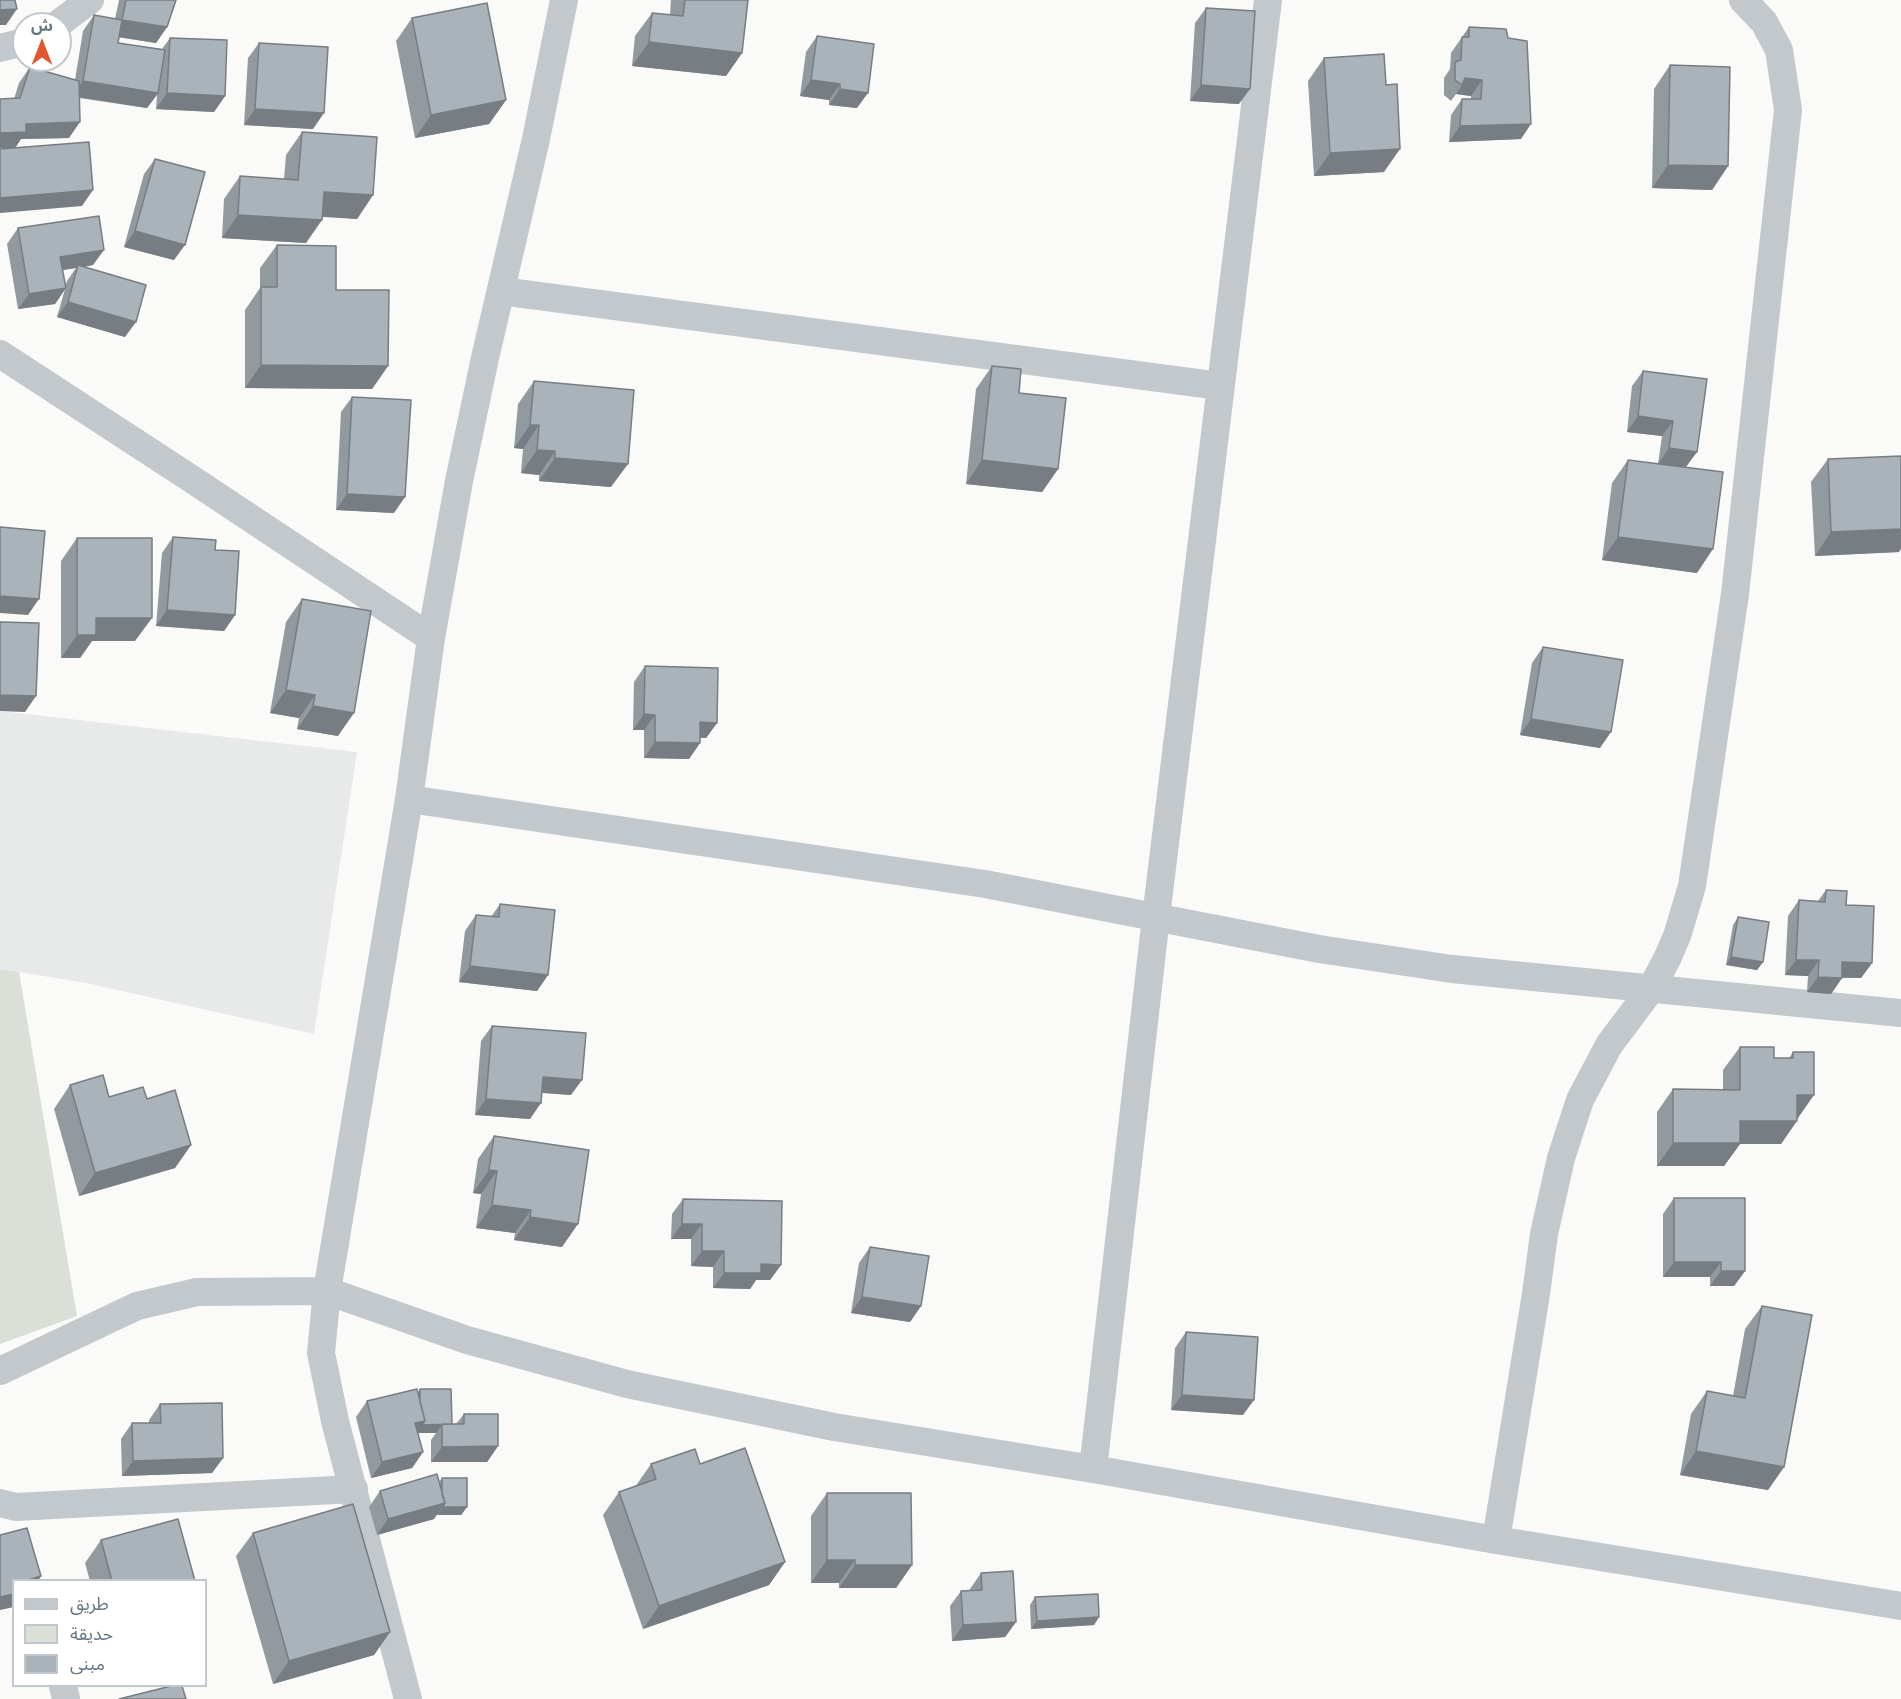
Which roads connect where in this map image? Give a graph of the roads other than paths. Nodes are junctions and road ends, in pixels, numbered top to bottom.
1 (90, 0) edge
2 (564, 0) edge
3 (1268, 0) edge
4 (1743, 0) edge
5 (72, 14) edge
6 (501, 291) junction
7 (0, 354) edge
8 (1220, 386) junction
9 (430, 639) junction
10 (409, 799) junction
11 (1156, 917) junction
12 (1651, 989) junction
13 (1901, 1013) edge
14 (327, 1291) junction
15 (0, 1371) edge
16 (1093, 1469) junction
17 (354, 1489) junction
18 (13, 1512) edge
19 (1496, 1540) junction
20 (1901, 1606) edge
21 (408, 1699) edge

1 - 5 street
2 - 6 street
3 - 8 street
4 - 12 street
6 - 8 street
6 - 9 street
7 - 9 street
8 - 11 street
9 - 10 street
10 - 11 street
10 - 14 street
11 - 12 street
11 - 16 street
12 - 13 street
12 - 19 street
14 - 15 street
14 - 16 street
14 - 17 street
16 - 19 street
17 - 18 street
17 - 21 street
19 - 20 street

